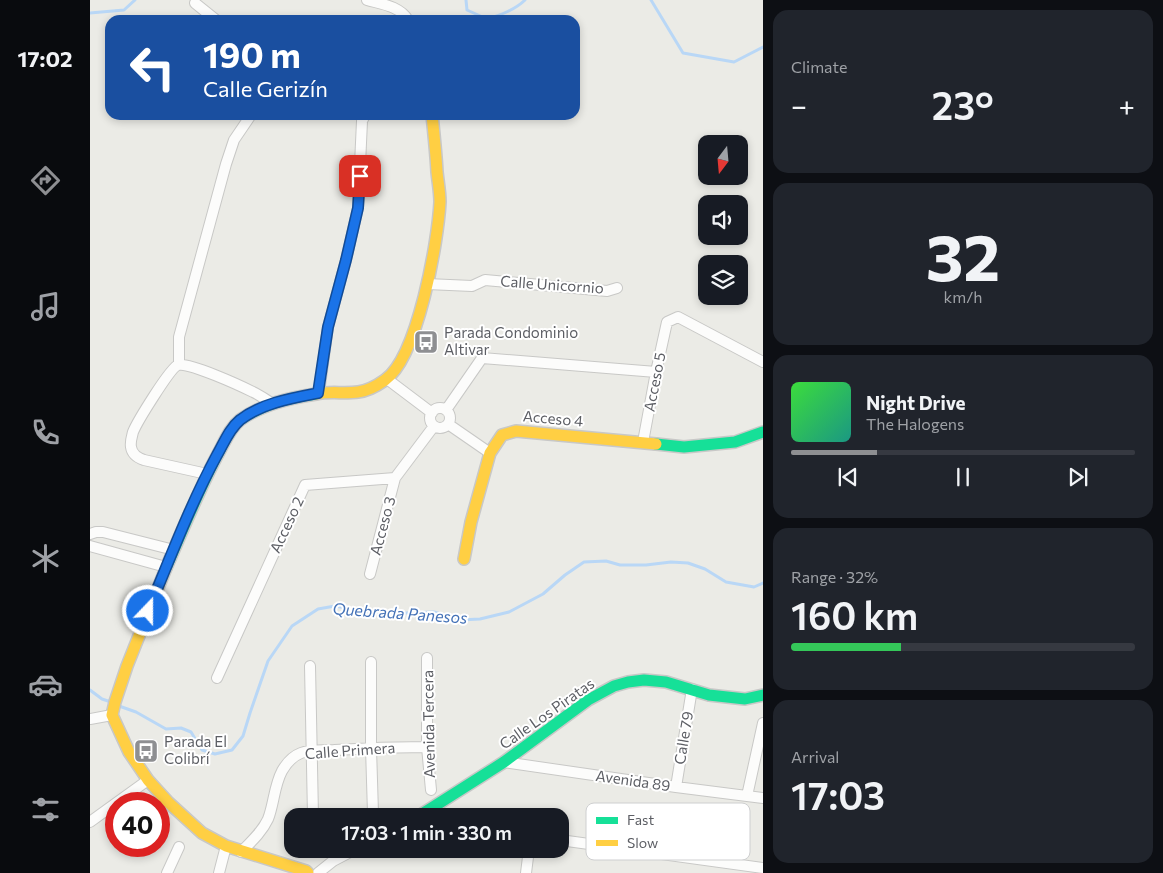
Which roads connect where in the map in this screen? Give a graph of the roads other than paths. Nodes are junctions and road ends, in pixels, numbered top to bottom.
1 (367, 0) edge
2 (195, 2) dead end
3 (210, 15) edge
4 (405, 15) edge
5 (248, 120) edge
6 (362, 120) edge
7 (432, 120) edge
8 (427, 284) junction
9 (616, 288) dead end
10 (763, 362) edge
11 (179, 365) junction
12 (656, 372) junction
13 (387, 378) junction
14 (318, 393) junction
15 (273, 404) junction
16 (446, 410) junction
17 (432, 413) junction
18 (448, 424) junction
19 (434, 426) junction
20 (763, 432) edge
21 (643, 442) junction
22 (490, 453) junction
23 (207, 474) junction
24 (395, 478) junction
25 (90, 534) edge
26 (90, 546) edge
27 (174, 550) junction
28 (464, 559) dead end
29 (166, 567) junction
30 (370, 574) dead end
31 (428, 658) dead end
32 (371, 662) dead end
33 (310, 666) dead end
34 (217, 678) dead end
35 (692, 689) junction
36 (763, 695) edge
37 (112, 715) junction
38 (90, 719) edge
39 (763, 723) edge
40 (427, 747) junction
41 (371, 748) junction
42 (312, 751) junction
43 (504, 762) junction
44 (148, 780) junction
45 (676, 787) junction
46 (431, 790) dead end
47 (747, 796) junction
48 (763, 798) edge
49 (313, 808) edge
50 (373, 808) edge
51 (434, 808) edge
52 (90, 822) edge
53 (569, 841) edge
54 (586, 844) edge
55 (226, 846) junction
56 (179, 847) dead end
57 (242, 852) junction
58 (339, 858) edge
59 (528, 858) edge
60 (705, 860) edge
61 (763, 868) edge
62 (167, 873) edge
63 (219, 873) edge
64 (308, 873) edge
65 (318, 873) edge
66 (526, 873) edge

1 - 4 street
2 - 3 street
5 - 11 street
6 - 14 street
7 - 8 street
8 - 9 street, Calle Unicornio
8 - 13 street
10 - 12 street, Acceso 5
11 - 15 street
11 - 23 street
12 - 16 street
12 - 21 street, Acceso 5
13 - 14 street
13 - 17 street
14 - 15 street
15 - 23 street
16 - 17 street
16 - 18 street
17 - 19 street
18 - 19 street
18 - 22 street
19 - 24 street
20 - 21 street, Acceso 4
21 - 22 street, Acceso 4
22 - 28 street, Acceso 4
23 - 27 street
24 - 30 street, Acceso 3
24 - 34 street, Acceso 2
25 - 27 street
26 - 29 street
27 - 29 street
29 - 37 street
31 - 40 street, Avenida Tercera
32 - 41 street
33 - 42 street
35 - 36 street, Calle Los Piratas
35 - 43 street, Calle Los Piratas
35 - 45 street, Calle 79
37 - 38 street
37 - 44 street
39 - 47 street
40 - 41 street, Calle Primera
40 - 46 street, Avenida Tercera
41 - 42 street, Calle Primera
41 - 50 street
42 - 49 street
42 - 57 street, Calle Primera
43 - 45 street, Avenida 89
43 - 51 street, Calle Los Piratas
44 - 52 street
44 - 55 street
45 - 47 street, Avenida 89
47 - 48 street, Avenida 89
53 - 54 street
55 - 57 street
55 - 63 street
56 - 62 street
57 - 64 street
58 - 65 street
59 - 66 street
60 - 61 street

